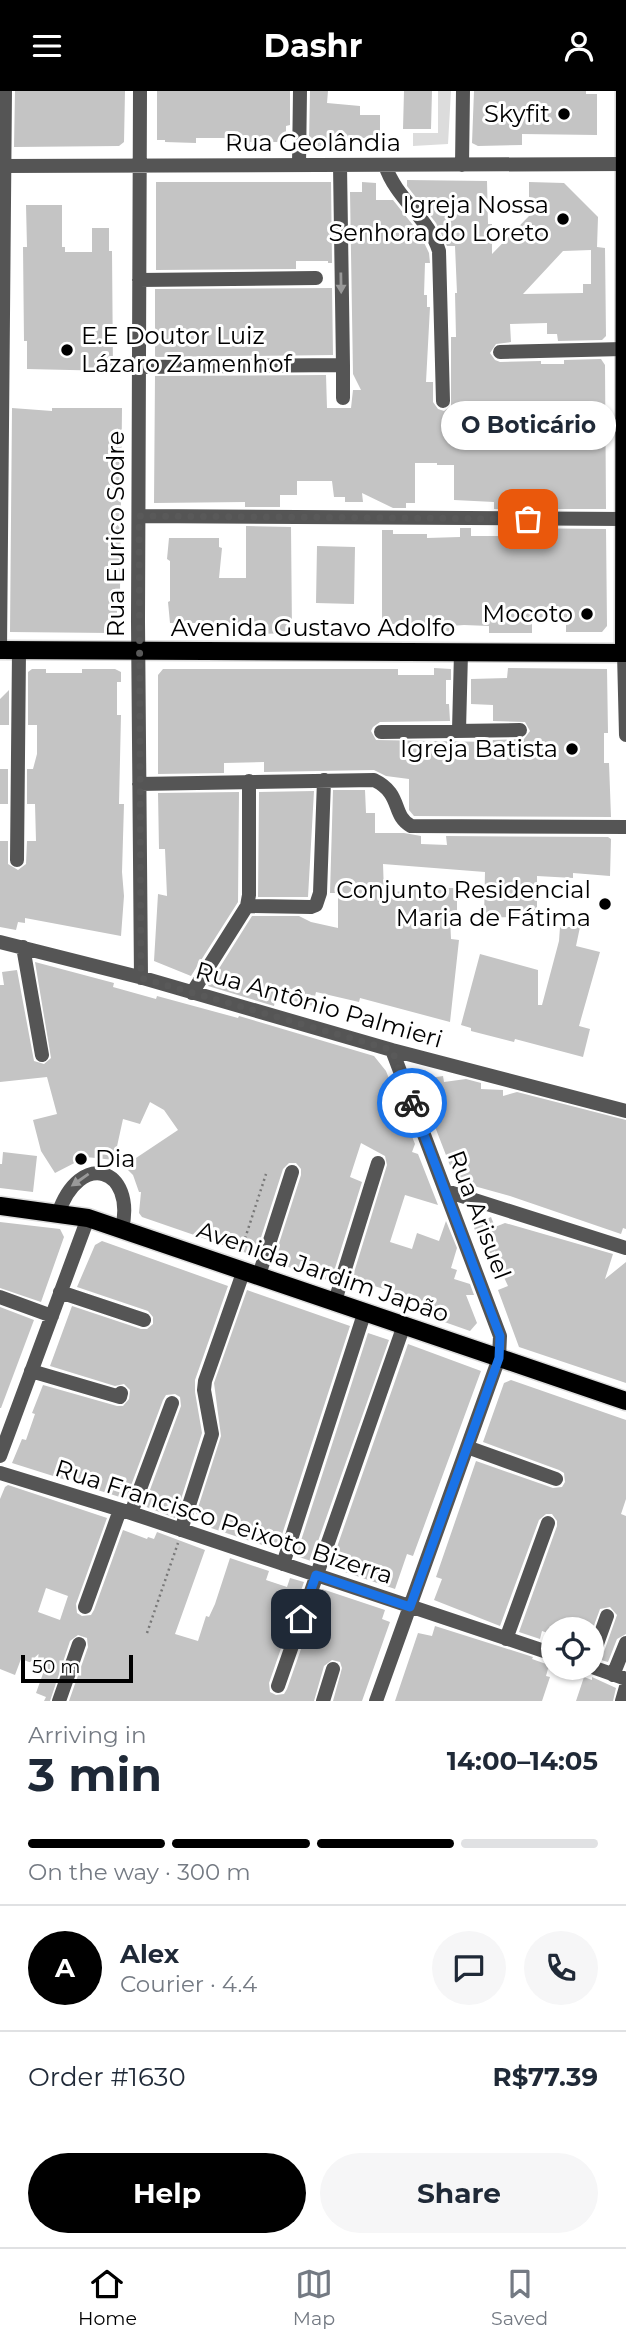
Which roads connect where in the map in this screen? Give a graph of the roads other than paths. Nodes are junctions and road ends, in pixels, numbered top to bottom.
1 (5, 91) edge
2 (140, 91) edge
3 (300, 91) edge
4 (463, 91) edge
5 (625, 91) edge
6 (625, 164) edge
7 (299, 165) junction
8 (340, 165) junction
9 (386, 165) junction
10 (462, 165) junction
11 (2, 166) edge
12 (139, 166) junction
13 (316, 278) dead end
14 (139, 280) junction
15 (625, 294) edge
16 (624, 349) junction
17 (500, 352) dead end
18 (343, 365) junction
19 (139, 367) junction
20 (343, 398) dead end
21 (443, 401) dead end
22 (625, 412) edge
23 (139, 516) junction
24 (624, 524) edge
25 (0, 650) edge
26 (19, 651) junction
27 (138, 652) junction
28 (461, 653) junction
29 (625, 653) edge
30 (459, 730) junction
31 (520, 730) dead end
32 (381, 732) dead end
33 (626, 735) edge
34 (249, 781) junction
35 (324, 781) junction
36 (139, 784) junction
37 (626, 827) edge
38 (17, 860) dead end
39 (247, 906) junction
40 (11, 944) edge
41 (0, 958) edge
42 (141, 978) junction
43 (192, 993) junction
44 (392, 1050) junction
45 (42, 1055) dead end
46 (626, 1111) edge
47 (378, 1163) dead end
48 (292, 1172) dead end
49 (446, 1191) junction
50 (0, 1206) edge
51 (58, 1214) junction
52 (88, 1217) junction
53 (122, 1229) junction
54 (626, 1248) edge
55 (246, 1271) junction
56 (60, 1292) junction
57 (0, 1297) edge
58 (335, 1301) junction
59 (365, 1311) junction
60 (51, 1316) junction
61 (144, 1320) dead end
62 (404, 1325) junction
63 (499, 1358) junction
64 (31, 1371) junction
65 (121, 1394) dead end
66 (626, 1401) edge
67 (172, 1403) dead end
68 (467, 1447) junction
69 (0, 1456) edge
70 (0, 1473) edge
71 (556, 1479) dead end
72 (126, 1512) junction
73 (548, 1523) dead end
74 (181, 1530) junction
75 (283, 1564) junction
76 (316, 1575) junction
77 (85, 1607) dead end
78 (410, 1607) junction
79 (607, 1616) dead end
80 (604, 1624) edge
81 (506, 1639) junction
82 (626, 1643) edge
83 (79, 1644) dead end
84 (541, 1650) edge
85 (333, 1669) dead end
86 (620, 1677) edge
87 (278, 1686) dead end
88 (626, 1687) edge
89 (59, 1701) edge
90 (323, 1701) edge
91 (376, 1701) edge
92 (622, 1701) edge

1 - 11 street
2 - 12 street, Rua Eurico Sodre
3 - 7 street
4 - 10 street
5 - 6 main road
6 - 10 street, Rua Geolândia
6 - 15 main road
7 - 8 street, Rua Geolândia
7 - 12 street, Rua Geolândia
8 - 9 street, Rua Geolândia
8 -> 18 street
9 - 10 street, Rua Geolândia
9 - 21 street
11 - 12 street, Rua Geolândia
11 - 25 street
12 - 14 street, Rua Eurico Sodre
13 - 14 street
14 - 19 street, Rua Eurico Sodre
15 - 16 main road
16 - 17 street
16 - 22 main road
18 - 19 street
18 - 20 street
19 - 23 street, Rua Eurico Sodre
22 - 24 main road
23 - 24 street
23 - 27 street, Rua Eurico Sodre
24 - 29 main road
25 - 26 main road, Avenida Gustavo Adolfo
26 - 27 main road, Avenida Gustavo Adolfo
26 - 38 street
27 - 28 main road, Avenida Gustavo Adolfo
27 - 36 street, Rua Eurico Sodre
28 - 29 main road, Avenida Gustavo Adolfo
28 - 30 street
29 - 33 street
30 - 31 street
30 - 32 street
34 - 35 street
34 - 36 street
34 - 39 street
35 - 37 street
35 - 39 street
36 - 42 street, Rua Eurico Sodre
39 - 43 street
40 - 41 street
40 - 42 street, Rua Antônio Palmieri
40 - 45 street
42 - 43 street, Rua Antônio Palmieri
43 - 44 street, Rua Antônio Palmieri
44 - 46 street, Rua Antônio Palmieri
44 - 49 street, Rua Arisuel
47 - 58 street
48 - 55 street
49 - 54 street
49 - 63 street, Rua Arisuel
50 - 51 main road, Avenida Jardim Japão
51 - 52 main road, Avenida Jardim Japão
53 -> 51 street
52 - 53 main road, Avenida Jardim Japão
52 - 56 street
53 - 55 main road, Avenida Jardim Japão
55 - 58 main road, Avenida Jardim Japão
55 - 74 street
56 - 60 street
56 - 61 street
57 - 60 street
58 - 59 main road, Avenida Jardim Japão
59 - 62 main road, Avenida Jardim Japão
59 - 75 street
60 - 64 street
62 - 63 main road, Avenida Jardim Japão
62 - 76 street
63 - 66 main road, Avenida Jardim Japão
63 - 68 street
64 - 65 street
64 - 69 street
67 - 72 street
68 - 71 street
68 - 78 street
70 - 72 street, Rua Francisco Peixoto Bizerra
72 - 74 street, Rua Francisco Peixoto Bizerra
72 - 77 street
73 - 81 street
74 - 75 street, Rua Francisco Peixoto Bizerra
75 - 76 street, Rua Francisco Peixoto Bizerra
76 - 78 street, Rua Francisco Peixoto Bizerra
76 - 87 street
78 - 81 street, Rua Francisco Peixoto Bizerra
78 - 91 street
79 - 80 street
81 - 84 street, Rua Francisco Peixoto Bizerra
82 - 86 street
83 - 89 street
85 - 90 street
88 - 92 street

